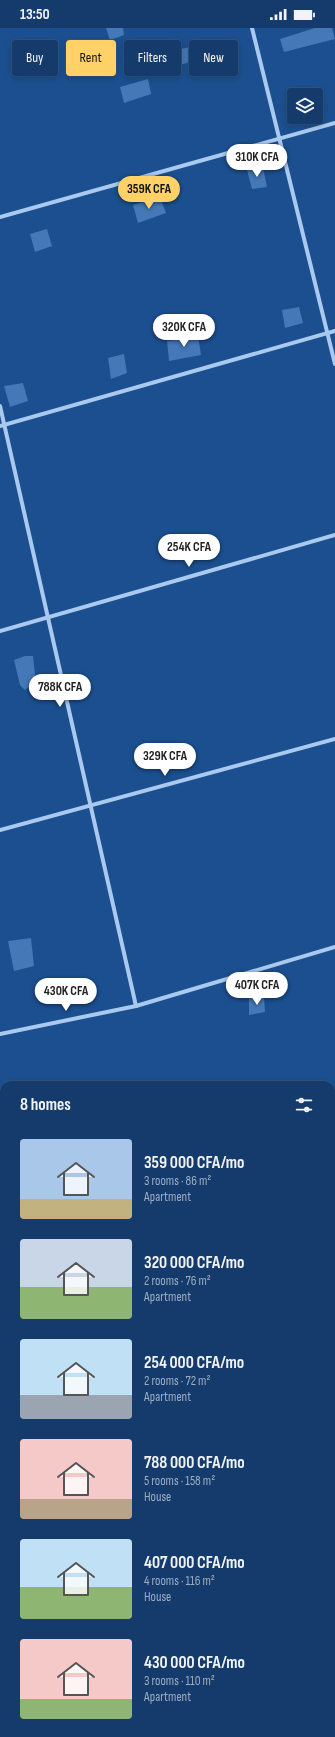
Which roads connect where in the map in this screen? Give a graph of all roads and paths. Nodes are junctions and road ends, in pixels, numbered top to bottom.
1 (252, 28) edge
2 (335, 123) edge
3 (279, 139) junction
4 (0, 217) edge
5 (335, 331) edge
6 (327, 333) junction
7 (335, 364) edge
8 (0, 406) edge
9 (2, 426) edge
10 (335, 535) edge
11 (47, 616) junction
12 (0, 631) edge
13 (335, 739) edge
14 (90, 806) junction
15 (0, 830) edge
16 (335, 948) edge
17 (136, 1006) junction
18 (0, 1034) edge

1 - 3 street
2 - 3 street
3 - 4 street
3 - 6 street
5 - 6 street
6 - 7 street
6 - 9 street
8 - 9 street
9 - 11 street
10 - 11 street
11 - 12 street
11 - 14 street
13 - 14 street
14 - 15 street
14 - 17 street
16 - 17 street
17 - 18 street

